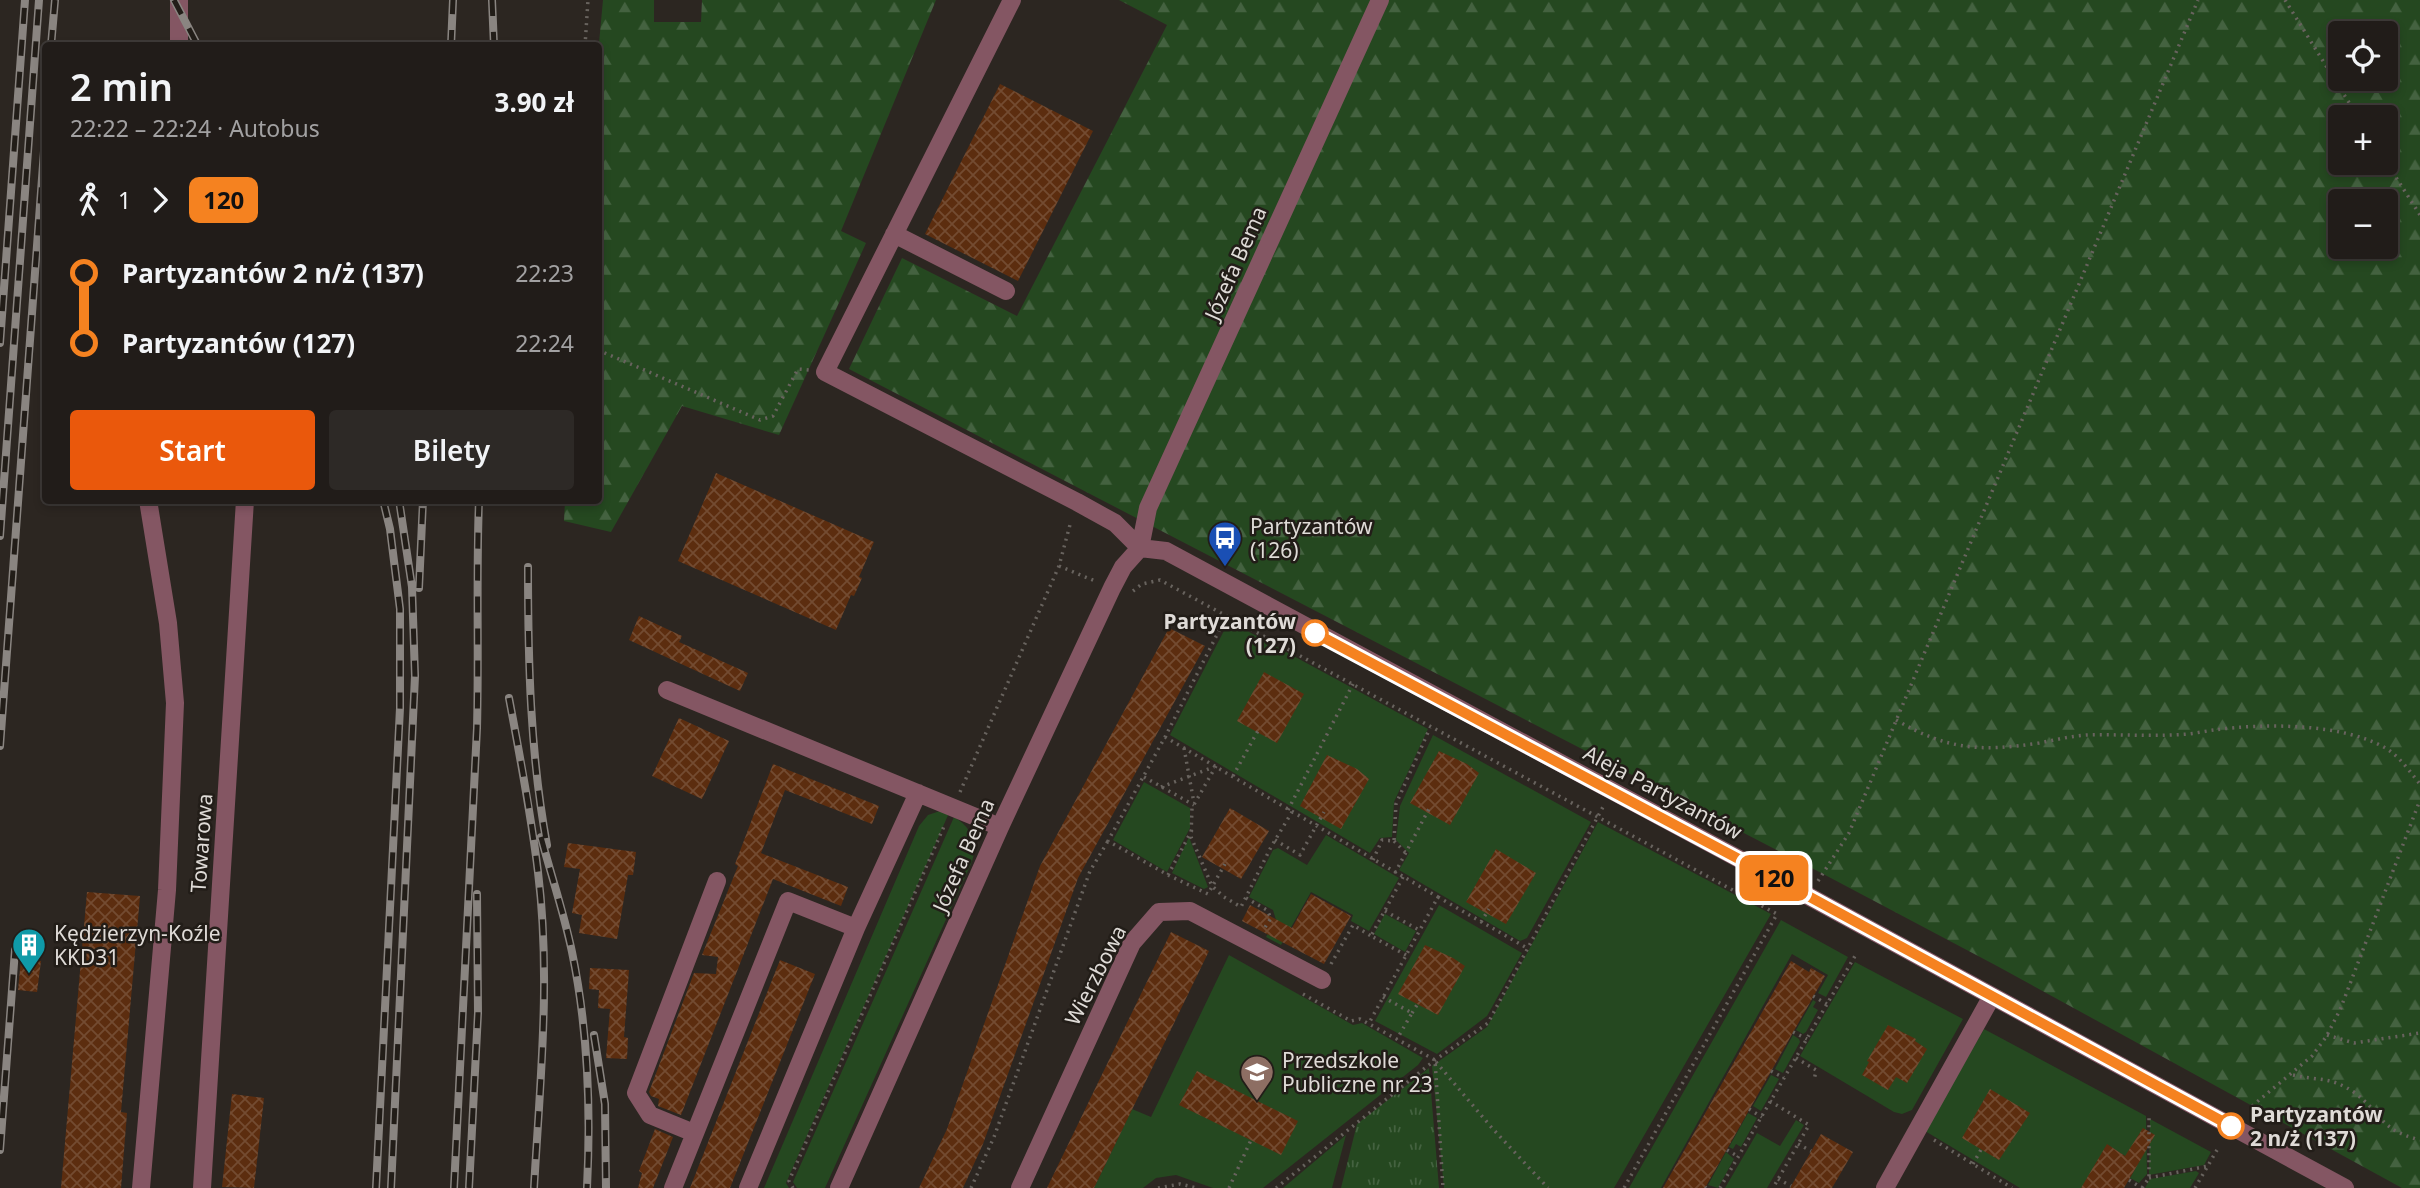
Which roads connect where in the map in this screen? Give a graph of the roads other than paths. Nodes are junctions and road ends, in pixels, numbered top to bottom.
1 (179, 0) edge
2 (1012, 0) edge
3 (1380, 0) edge
4 (178, 42) edge
5 (894, 234) junction
6 (1006, 291) dead end
7 (149, 504) edge
8 (245, 504) edge
9 (1140, 548) junction
10 (667, 690) dead end
11 (918, 793) junction
12 (1000, 827) junction
13 (717, 881) dead end
14 (856, 928) junction
15 (1324, 976) road end
16 (1992, 996) junction
17 (694, 1133) junction
18 (141, 1188) edge
19 (202, 1188) edge
20 (673, 1188) edge
21 (748, 1188) edge
22 (839, 1188) edge
23 (1020, 1188) edge
24 (1885, 1188) edge
25 (2345, 1188) edge

1 - 4 street
2 - 5 street
3 - 9 street, Józefa Bema
5 - 6 street
5 - 9 street
7 - 18 street
8 - 19 street, Towarowa
9 - 12 street, Józefa Bema
9 - 16 street, Aleja Partyzantów
10 - 11 street
11 - 12 street
11 - 14 street
12 - 22 street, Józefa Bema
13 - 17 street
14 - 17 street
14 - 21 street
15 - 23 street, Wierzbowa
16 - 24 street
16 - 25 street, Aleja Partyzantów
17 - 20 street

